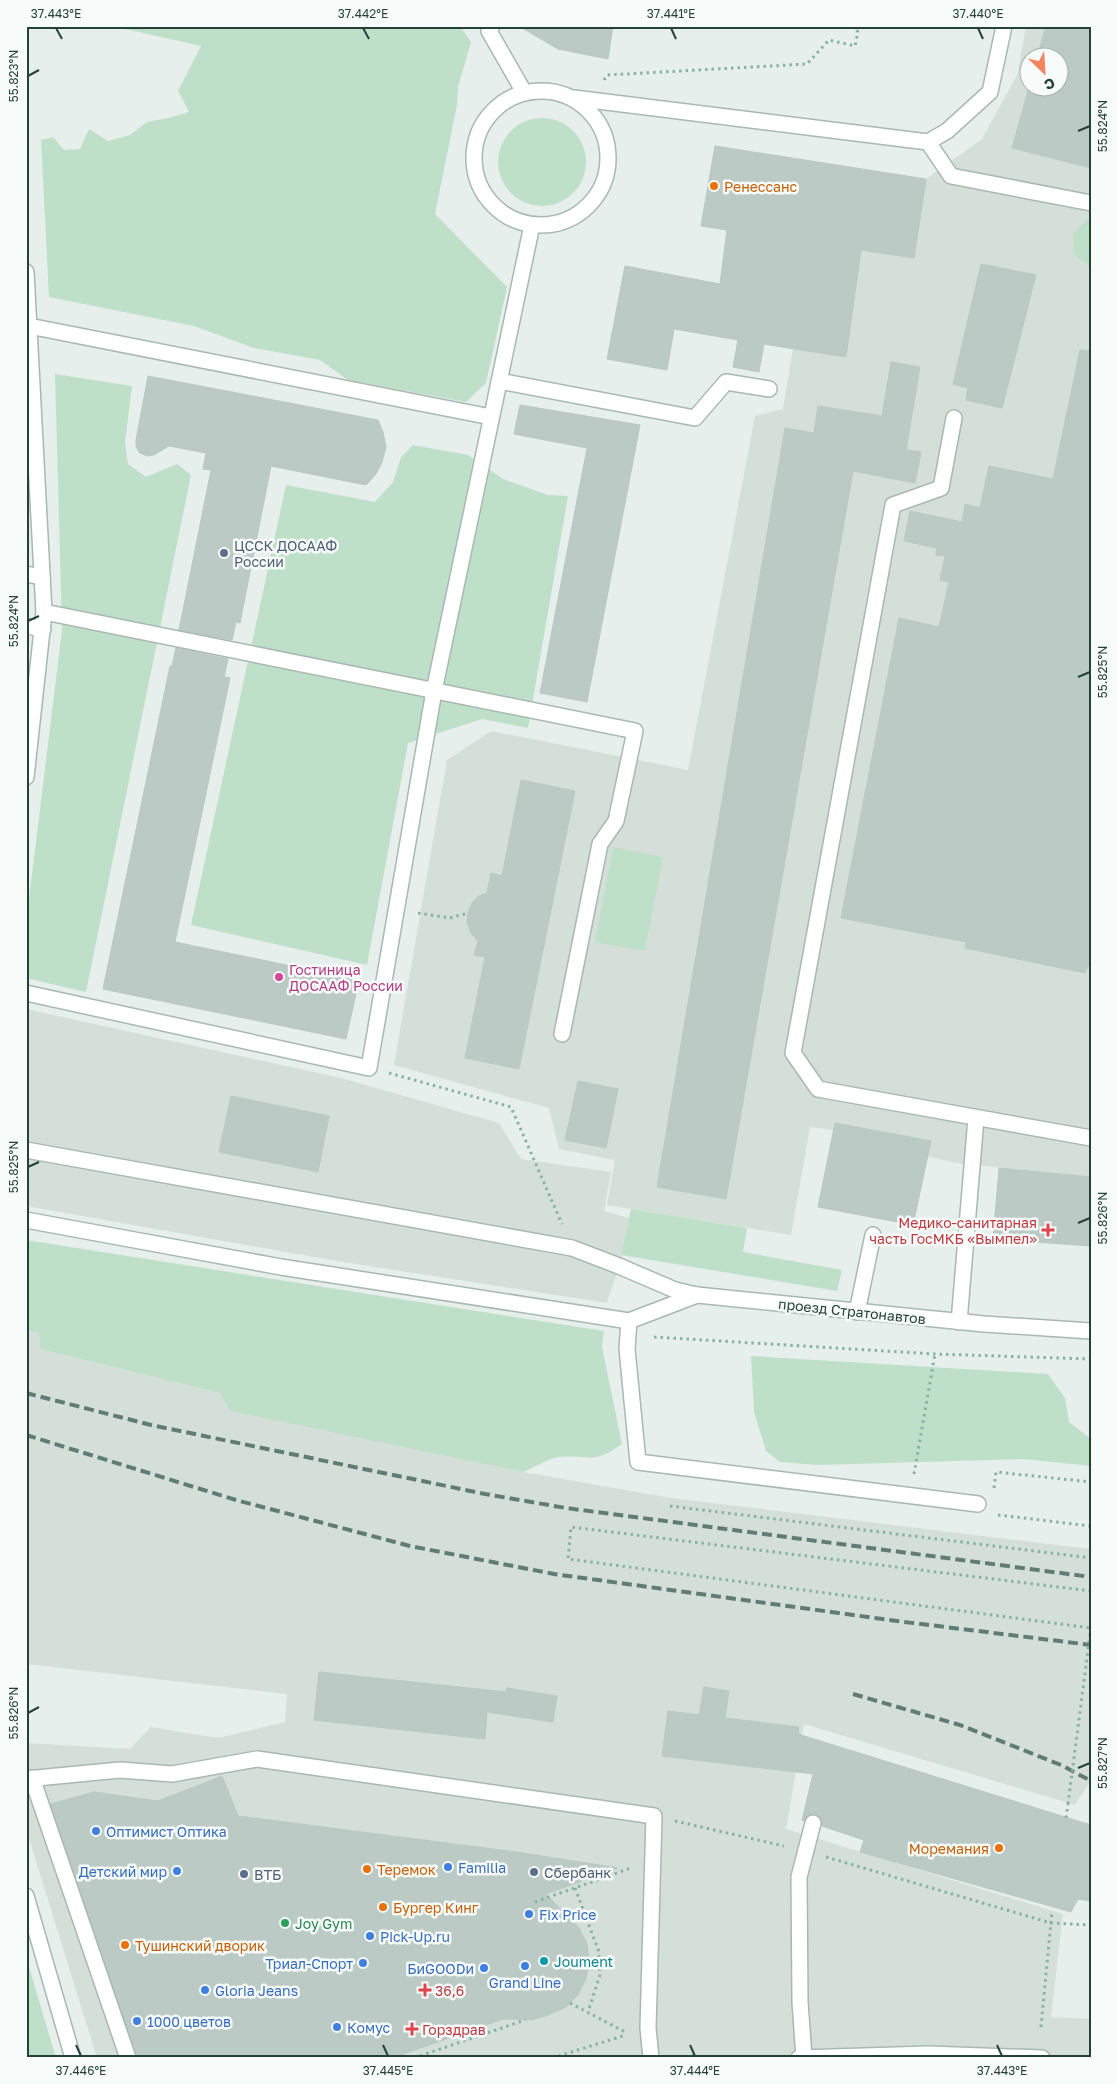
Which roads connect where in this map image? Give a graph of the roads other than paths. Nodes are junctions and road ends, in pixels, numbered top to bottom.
1 (492, 26) edge
2 (1004, 26) edge
3 (524, 92) junction
4 (574, 98) junction
5 (928, 142) junction
6 (1091, 203) edge
7 (532, 225) junction
8 (26, 272) edge
9 (30, 326) junction
10 (499, 381) junction
11 (769, 389) dead end
12 (491, 417) junction
13 (954, 418) dead end
14 (26, 574) edge
15 (42, 577) junction
16 (44, 612) junction
17 (26, 626) edge
18 (42, 629) junction
19 (434, 691) junction
20 (26, 777) edge
21 (26, 993) edge
22 (562, 1034) dead end
23 (976, 1118) junction
24 (1091, 1138) edge
25 (26, 1150) edge
26 (26, 1220) edge
27 (873, 1235) dead end
28 (697, 1295) junction
29 (857, 1312) junction
30 (959, 1322) junction
31 (629, 1328) junction
32 (1091, 1331) edge
33 (978, 1504) dead end
34 (29, 1779) edge
35 (813, 1823) dead end
36 (26, 1896) edge
37 (802, 2057) edge
38 (73, 2058) edge
39 (128, 2058) edge
40 (651, 2058) edge
41 (1042, 2058) edge

1 - 3 street
2 - 5 street
3 - 4 street
3 - 7 street
4 - 5 street
4 - 7 street
5 - 6 street
7 - 10 street
8 - 9 street
9 - 12 street
9 - 15 street
10 - 11 street
10 - 12 street
12 - 19 street
13 - 23 street
14 - 15 street
15 - 16 street
16 - 18 street
16 - 19 street
17 - 18 street
18 - 20 street
19 - 21 street
19 - 22 street
23 - 24 street
23 - 30 street
25 - 28 street, проезд Стратонавтов
26 - 31 street
27 - 29 street
28 - 29 street, проезд Стратонавтов
28 - 31 street
29 - 30 street, проезд Стратонавтов
30 - 32 street, проезд Стратонавтов
31 - 33 street
34 - 39 street
34 - 40 street
35 - 37 street
36 - 38 street
37 - 41 street

